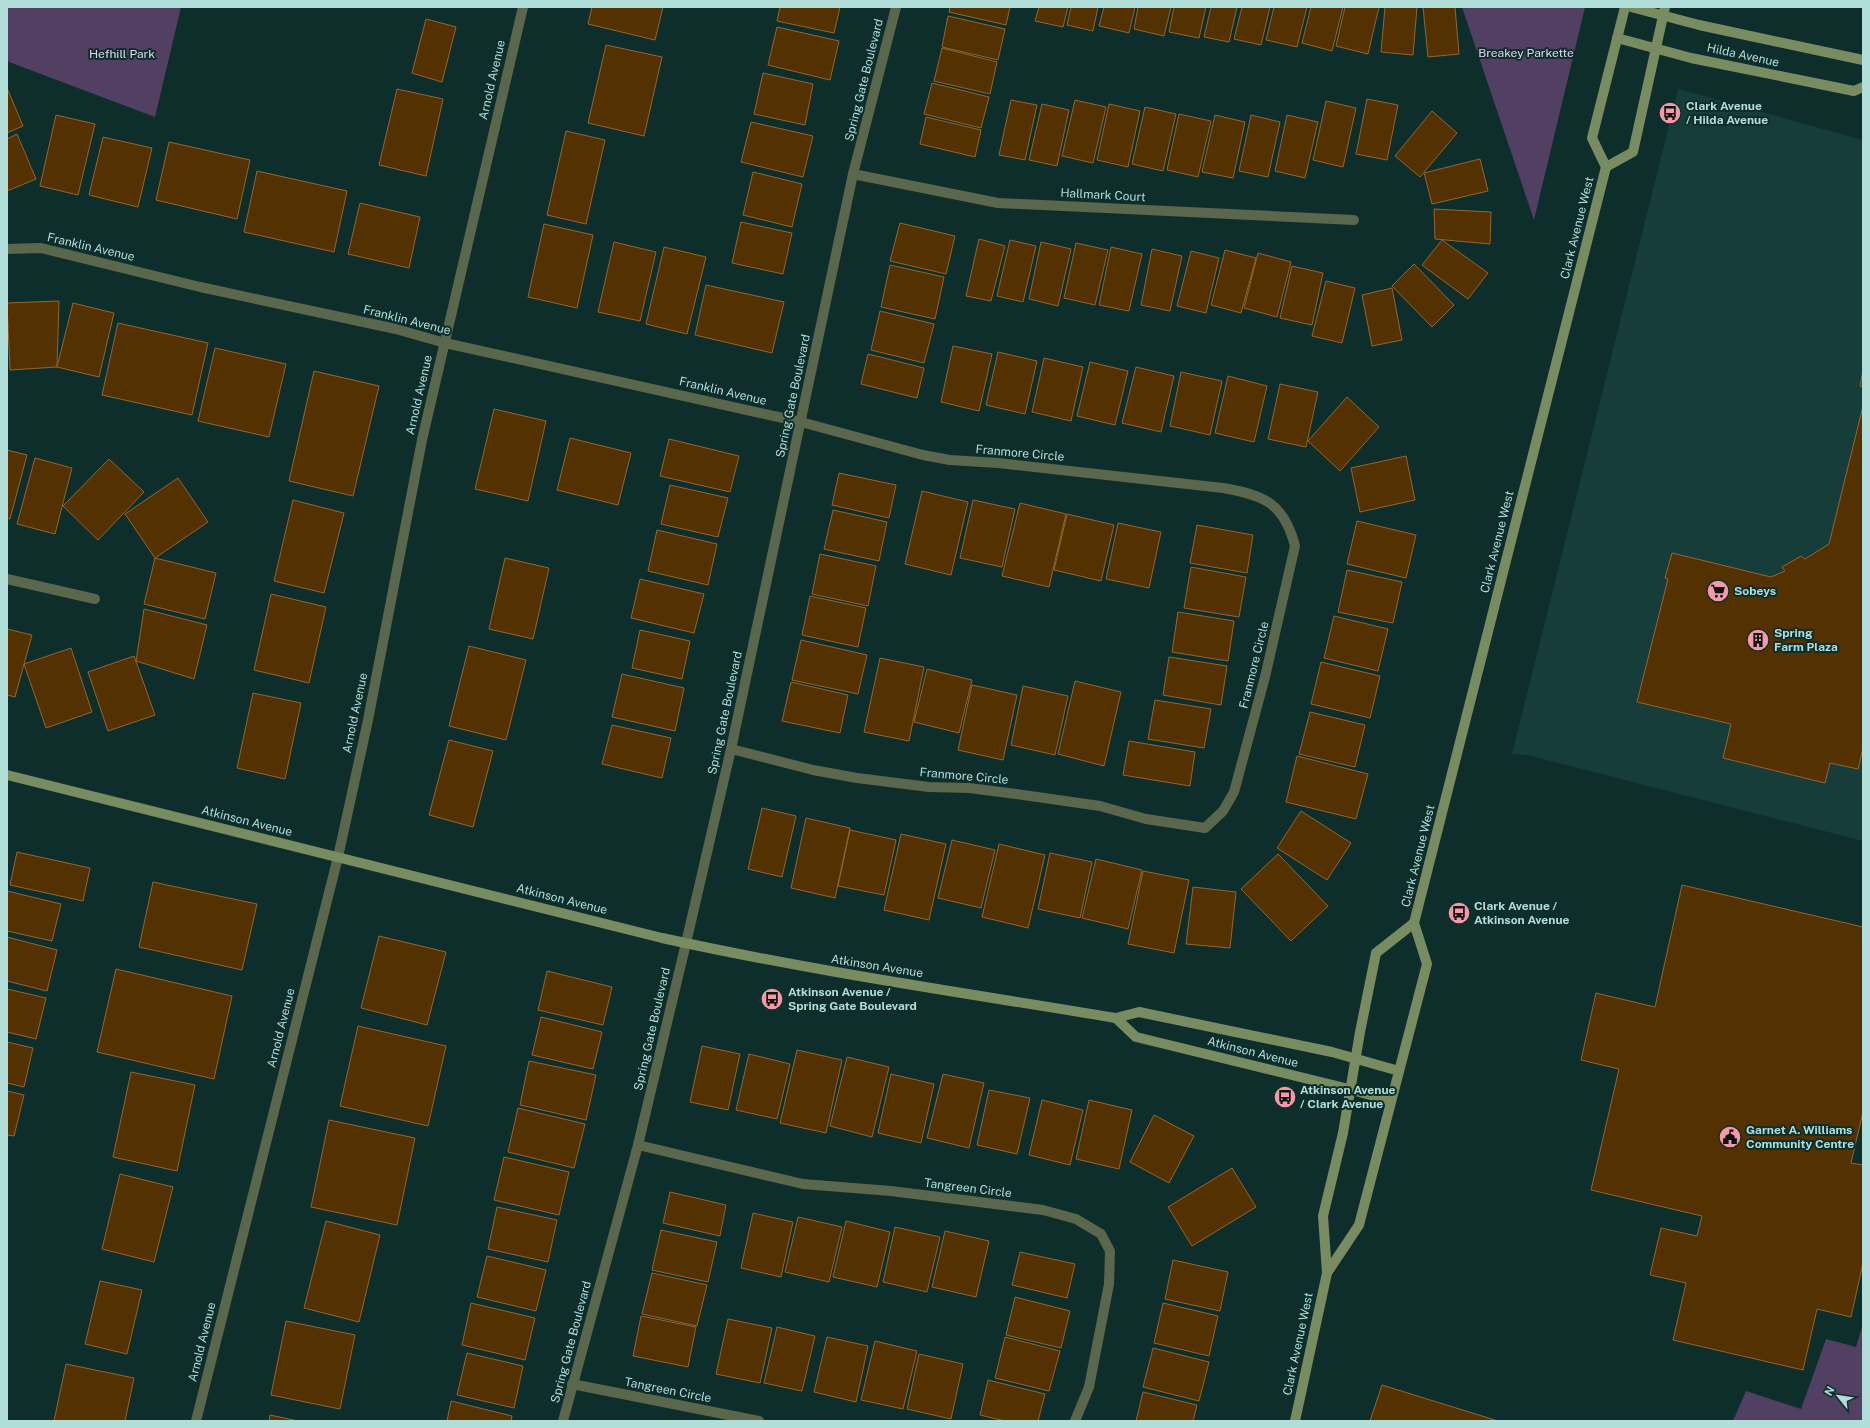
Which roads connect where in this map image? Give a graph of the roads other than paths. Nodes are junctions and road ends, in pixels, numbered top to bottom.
1 (523, 7) edge
2 (896, 7) edge
3 (1625, 7) edge
4 (1632, 7) edge
5 (1664, 11) edge
6 (1617, 38) junction
7 (1656, 49) junction
8 (1863, 60) edge
9 (1863, 87) edge
10 (1606, 167) junction
11 (853, 174) junction
12 (1354, 220) dead end
13 (7, 249) edge
14 (445, 343) junction
15 (800, 422) junction
16 (7, 579) edge
17 (95, 599) dead end
18 (731, 749) junction
19 (7, 775) edge
20 (338, 857) junction
21 (1414, 923) junction
22 (686, 943) junction
23 (1116, 1018) junction
24 (1355, 1058) junction
25 (1399, 1071) junction
26 (1349, 1089) junction
27 (1391, 1102) junction
28 (638, 1145) junction
29 (1327, 1273) junction
30 (572, 1384) junction
31 (196, 1421) edge
32 (563, 1421) edge
33 (759, 1421) edge
34 (1075, 1421) edge
35 (1294, 1421) edge

1 - 14 street, Arnold Avenue
2 - 11 street, Spring Gate Boulevard
3 - 6 street, Clark Avenue West
4 - 5 street, Hilda Avenue
5 - 7 street, Clark Avenue West
5 - 8 street, Hilda Avenue
6 - 7 street, Hilda Avenue
6 - 10 street, Clark Avenue West
7 - 9 street, Hilda Avenue
7 - 10 street, Clark Avenue West
10 - 21 street, Clark Avenue West
11 - 12 street, Hallmark Court
11 - 15 street, Spring Gate Boulevard
13 - 14 street, Franklin Avenue
14 - 15 street, Franklin Avenue
14 - 20 street, Arnold Avenue
15 - 18 street, Spring Gate Boulevard
15 - 18 street, Franmore Circle
16 - 17 street
18 - 22 street, Spring Gate Boulevard
19 - 20 street, Atkinson Avenue
20 - 22 street, Atkinson Avenue
20 - 31 street, Arnold Avenue
21 - 24 street, Clark Avenue West
21 - 25 street, Clark Avenue West
22 - 23 street, Atkinson Avenue
22 - 28 street, Spring Gate Boulevard
23 - 24 street, Atkinson Avenue
23 - 26 street, Atkinson Avenue
24 - 25 street, Atkinson Avenue
24 - 26 street, Clark Avenue West
25 - 27 street, Clark Avenue West
26 - 27 street, Atkinson Avenue
26 - 29 street, Clark Avenue West
27 - 29 street, Clark Avenue West
28 - 30 street, Spring Gate Boulevard
28 - 34 street, Tangreen Circle
29 - 35 street, Clark Avenue West
30 - 32 street, Spring Gate Boulevard
30 - 33 street, Tangreen Circle

